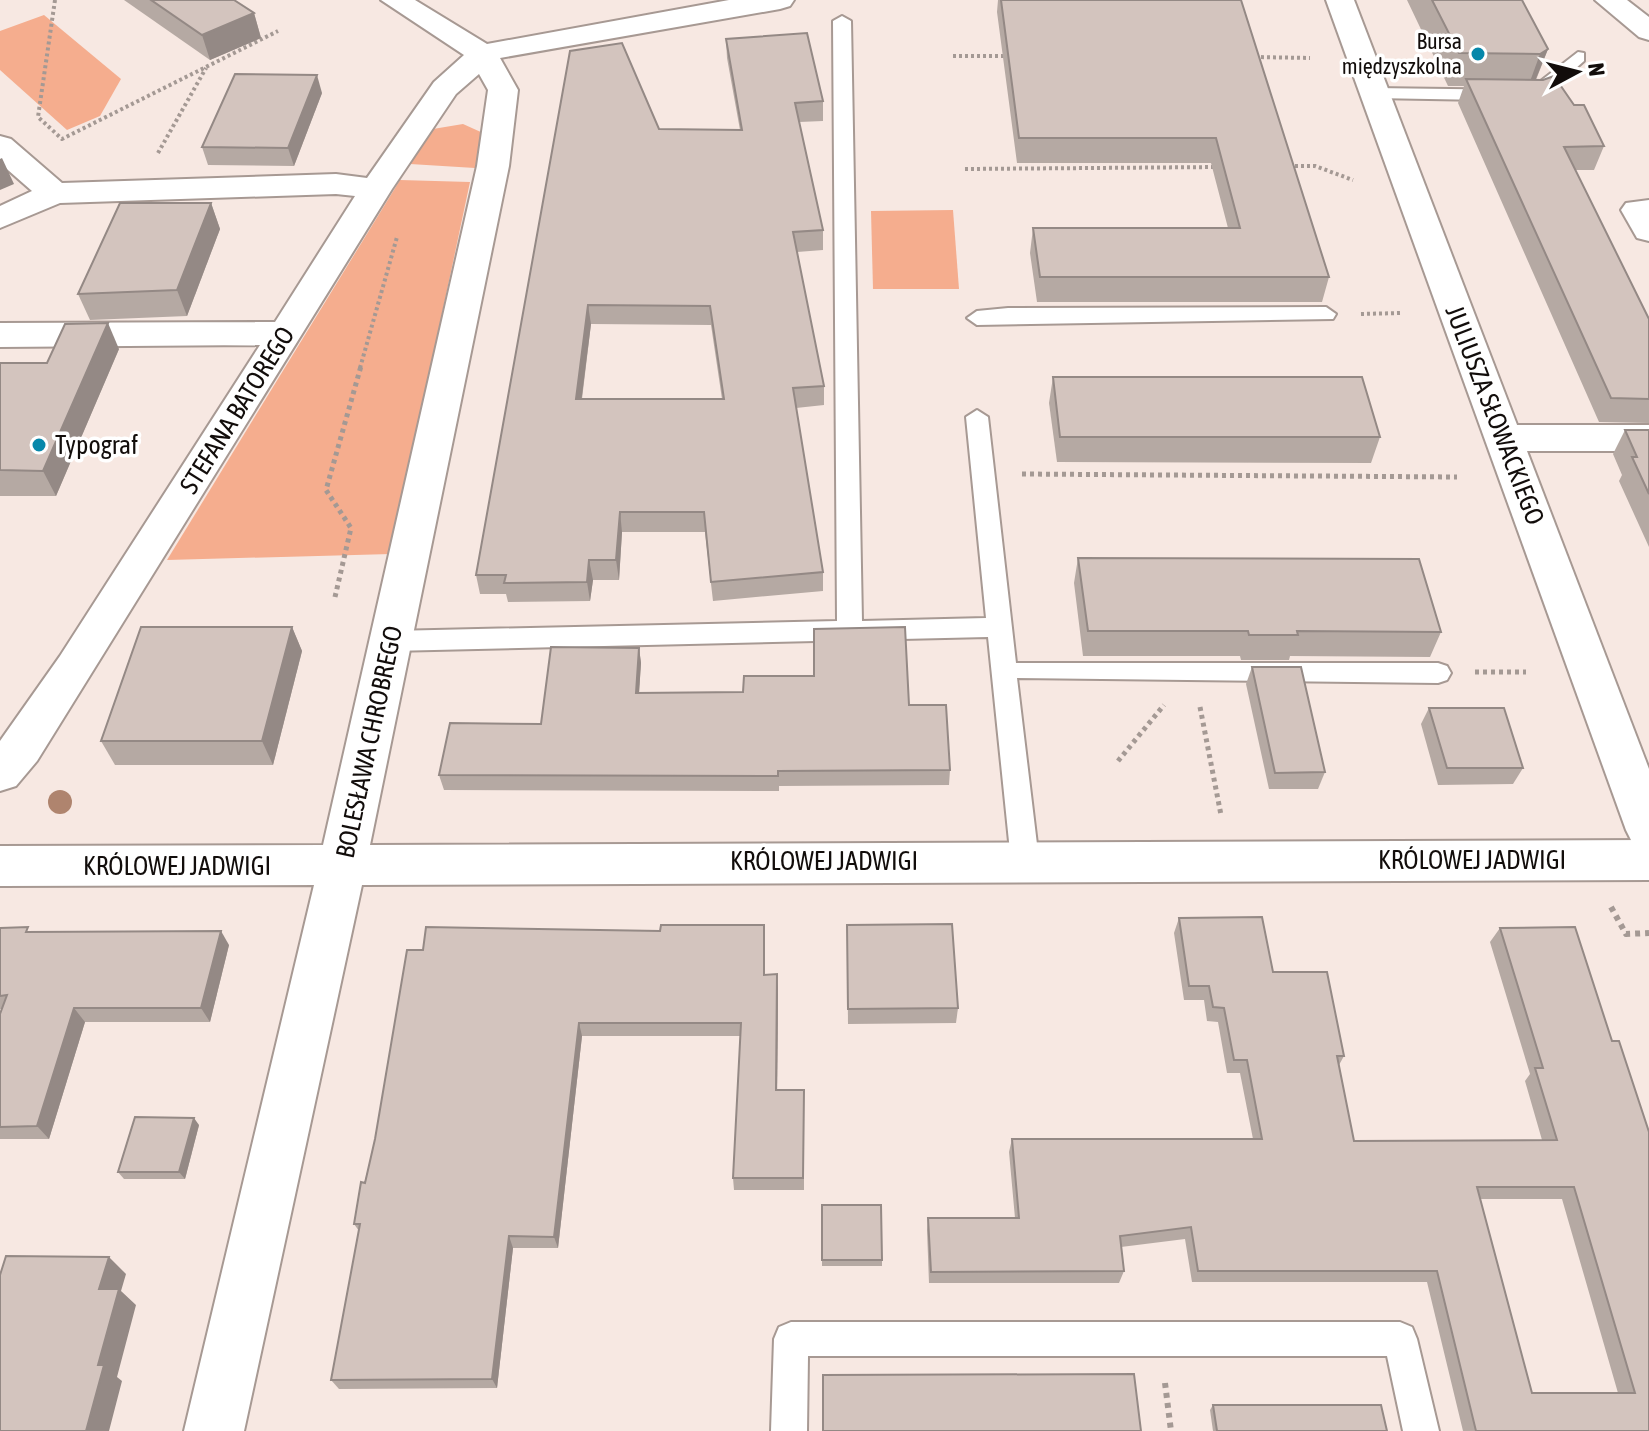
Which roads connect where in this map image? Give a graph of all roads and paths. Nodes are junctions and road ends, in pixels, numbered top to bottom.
1 (55, 0) edge
2 (395, 0) edge
3 (780, 0) edge
4 (1340, 0) edge
5 (1609, 0) edge
6 (842, 21) dead end
7 (278, 31) dead end
8 (1649, 31) edge
9 (483, 54) junction
10 (953, 56) dead end
11 (1015, 56) edge
12 (1248, 57) edge
13 (1578, 57) dead end
14 (1310, 58) dead end
15 (207, 67) junction
16 (1373, 93) junction
17 (0, 146) edge
18 (152, 163) dead end
19 (1283, 166) edge
20 (1220, 167) edge
21 (965, 169) dead end
22 (1353, 180) dead end
23 (376, 189) junction
24 (54, 193) junction
25 (1649, 210) edge
26 (0, 218) edge
27 (401, 224) dead end
28 (1649, 231) edge
29 (1326, 314) edge
30 (977, 318) dead end
31 (285, 333) junction
32 (0, 335) edge
33 (977, 417) dead end
34 (1504, 438) junction
35 (1649, 438) edge
36 (1016, 474) dead end
37 (1457, 477) dead end
38 (335, 597) dead end
39 (999, 627) junction
40 (850, 630) junction
41 (391, 641) junction
42 (1023, 670) dead end
43 (1193, 671) junction
44 (1526, 672) dead end
45 (1438, 673) joint
46 (1118, 761) dead end
47 (0, 773) edge
48 (1647, 818) edge
49 (1224, 829) dead end
50 (1649, 860) edge
51 (1025, 861) junction
52 (0, 866) edge
53 (342, 867) junction
54 (1605, 896) dead end
55 (1649, 933) edge
56 (214, 1431) edge
57 (789, 1431) edge
58 (1421, 1431) edge

1 - 15 path
2 - 9 street
3 - 9 street
4 - 16 street, JULIUSZA SŁOWACKIEGO
5 - 8 street
6 - 40 lane
7 - 15 path
9 - 23 street, STEFANA BATOREGO
9 - 41 street, BOLESŁAWA CHROBREGO
10 - 11 path
12 - 14 path
13 - 16 lane
15 - 18 path
16 - 34 street, JULIUSZA SŁOWACKIEGO
17 - 24 street
19 - 22 path
20 - 21 path
23 - 24 street
23 - 31 street, STEFANA BATOREGO
24 - 26 street
25 - 28 street
27 - 38 path
29 - 30 lane
31 - 32 street
31 - 47 street, STEFANA BATOREGO
33 - 39 lane
34 - 35 street
34 - 48 street, JULIUSZA SŁOWACKIEGO
36 - 37 path
39 - 40 lane
39 - 51 lane
40 - 41 lane
41 - 53 street, BOLESŁAWA CHROBREGO
42 - 43 lane
43 - 45 lane
43 - 46 path
43 - 49 path
44 - 45 path
50 - 51 street, KRÓLOWEJ JADWIGI
51 - 53 street, KRÓLOWEJ JADWIGI
52 - 53 street, KRÓLOWEJ JADWIGI
53 - 56 street, BOLESŁAWA CHROBREGO
54 - 55 path
57 - 58 lane

